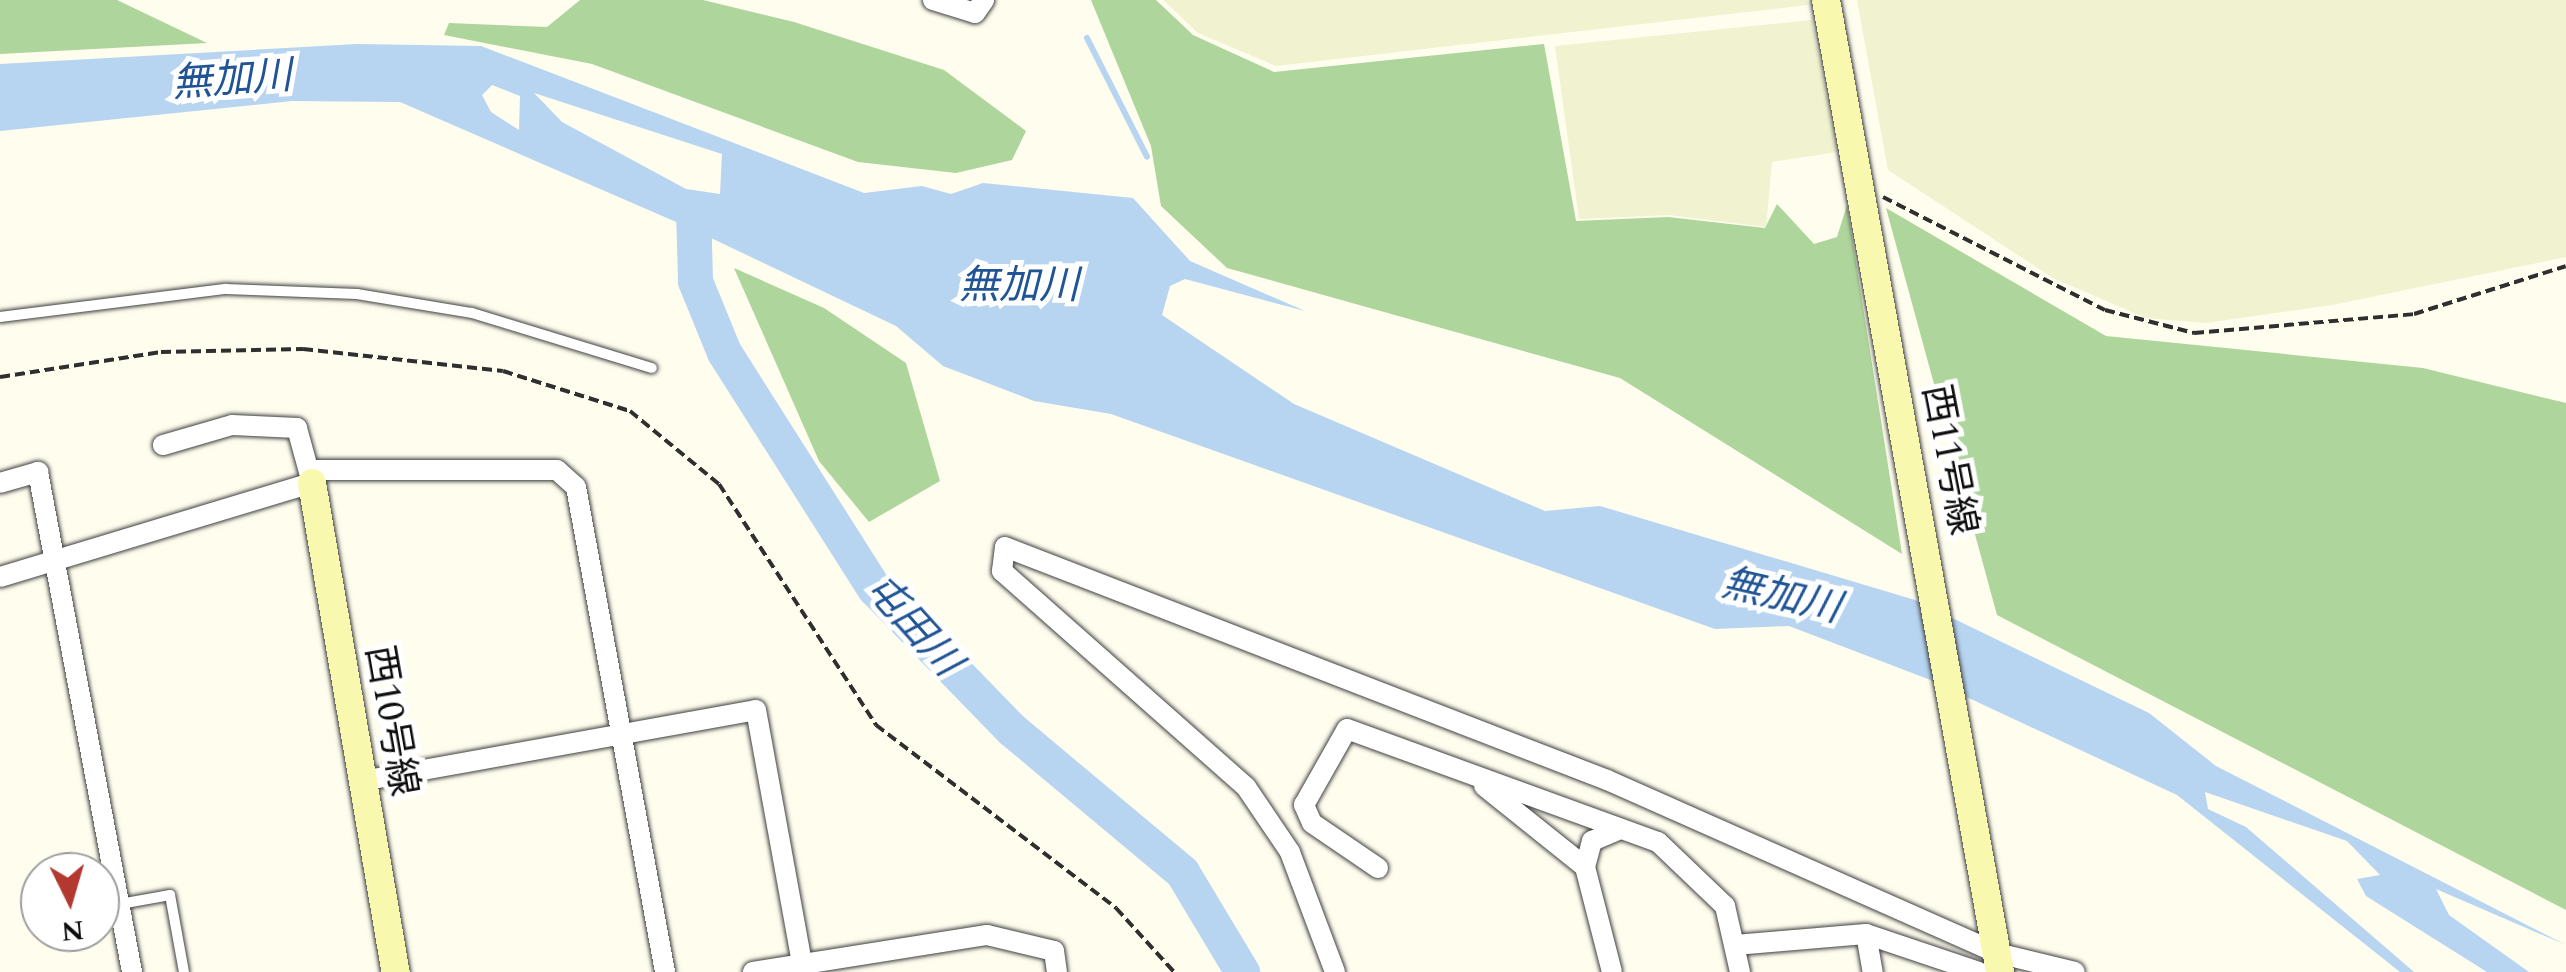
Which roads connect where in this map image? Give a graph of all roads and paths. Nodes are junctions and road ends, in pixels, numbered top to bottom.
1 (933, 0) edge
2 (984, 0) edge
3 (1826, 0) edge
4 (1860, 188) junction
5 (2566, 266) edge
6 (0, 317) edge
7 (652, 368) dead end
8 (0, 377) edge
9 (163, 445) dead end
10 (311, 477) junction
11 (0, 483) edge
12 (59, 560) junction
13 (0, 577) edge
14 (621, 734) junction
15 (1468, 773) junction
16 (362, 781) junction
17 (1620, 829) junction
18 (111, 852) edge
19 (1378, 868) dead end
20 (1586, 868) junction
21 (120, 904) joint
22 (1866, 934) junction
23 (1735, 945) junction
24 (1992, 958) edge
25 (802, 963) junction
26 (840, 965) edge
27 (132, 972) edge
28 (184, 972) edge
29 (396, 972) edge
30 (665, 972) edge
31 (753, 972) edge
32 (1057, 972) edge
33 (1174, 972) edge
34 (1335, 972) edge
35 (1612, 972) edge
36 (1740, 972) edge
37 (1872, 972) edge
38 (2075, 972) edge

1 - 2 street
3 - 4 street, 西11号線
4 - 5 path
4 - 24 street, 西11号線
6 - 7 lane
8 - 33 path
9 - 10 street
10 - 12 street
10 - 14 street
10 - 16 street, 西10号線
11 - 12 street
12 - 13 street
12 - 18 street
14 - 16 street
14 - 25 street
14 - 30 street
15 - 17 street
15 - 19 street
15 - 20 street
16 - 29 street, 西10号線
17 - 20 street
17 - 23 street
20 - 35 street
21 - 27 street
21 - 28 lane
22 - 23 street
22 - 24 street
22 - 37 street
23 - 36 street
24 - 34 street
24 - 38 street
25 - 26 street
25 - 31 street
26 - 32 street

